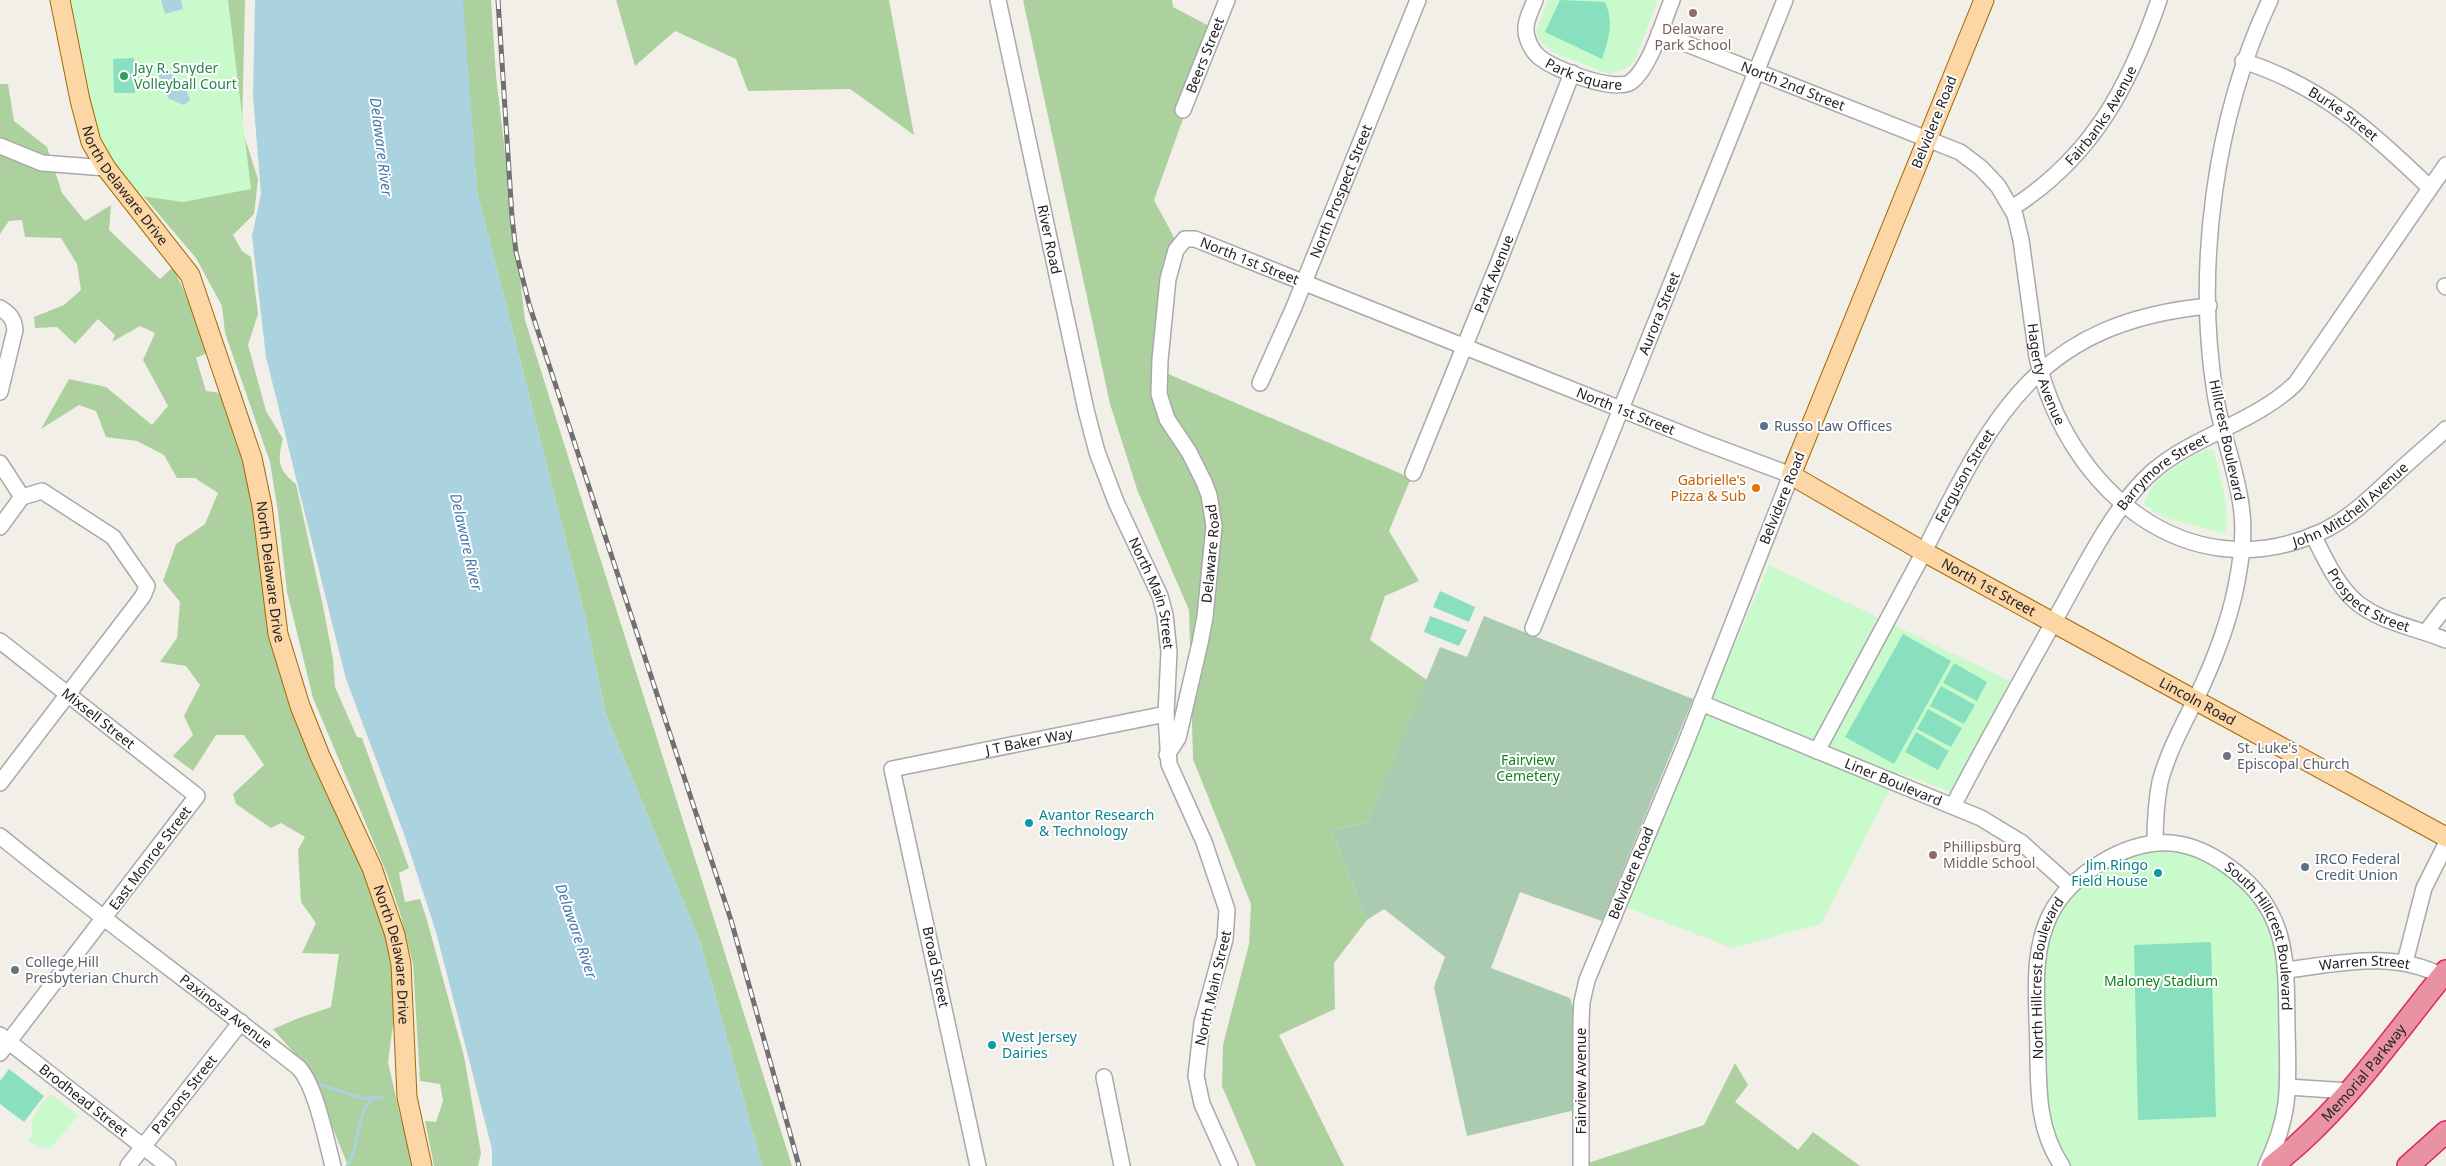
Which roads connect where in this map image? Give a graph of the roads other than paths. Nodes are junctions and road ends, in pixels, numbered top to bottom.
1 (60, 0) edge
2 (998, 0) edge
3 (1227, 0) edge
4 (1418, 0) edge
5 (1535, 0) edge
6 (1672, 0) edge
7 (1785, 0) edge
8 (1984, 0) edge
9 (2159, 0) edge
10 (2270, 0) edge
11 (1659, 33) junction
12 (2244, 61) junction
13 (1756, 72) junction
14 (1572, 73) junction
15 (1183, 110) dead end
16 (1926, 140) junction
17 (0, 146) edge
18 (2446, 165) edge
19 (106, 168) junction
20 (2430, 188) junction
21 (2012, 208) junction
22 (1181, 242) joint
23 (1304, 282) junction
24 (2208, 306) junction
25 (0, 308) edge
26 (1464, 347) junction
27 (2040, 371) junction
28 (1260, 383) dead end
29 (0, 392) edge
30 (1620, 409) junction
31 (2223, 429) junction
32 (2446, 429) edge
33 (0, 463) edge
34 (1413, 473) dead end
35 (1791, 475) junction
36 (1107, 479) joint
37 (22, 497) junction
38 (2124, 506) junction
39 (0, 527) edge
40 (2313, 535) junction
41 (2241, 549) junction
42 (1924, 552) junction
43 (2446, 606) edge
44 (2053, 622) junction
45 (1533, 628) dead end
46 (2426, 632) junction
47 (2446, 640) edge
48 (0, 642) edge
49 (68, 694) junction
50 (2195, 700) junction
51 (1701, 703) junction
52 (1166, 714) junction
53 (1817, 752) junction
54 (1167, 755) junction
55 (892, 769) joint
56 (0, 783) edge
57 (197, 796) joint
58 (1953, 806) junction
59 (0, 836) edge
60 (2446, 837) edge
61 (2155, 843) junction
62 (2446, 844) edge
63 (2070, 886) junction
64 (103, 919) junction
65 (2405, 962) junction
66 (2285, 970) junction
67 (2444, 974) edge
68 (1583, 996) joint
69 (241, 1022) junction
70 (3, 1043) edge
71 (1104, 1077) dead end
72 (2288, 1087) junction
73 (2349, 1091) junction
74 (2446, 1132) edge
75 (143, 1147) junction
76 (2419, 1162) edge
77 (128, 1166) edge
78 (168, 1166) edge
79 (333, 1166) edge
80 (422, 1166) edge
81 (978, 1166) edge
82 (1122, 1166) edge
83 (1230, 1166) edge
84 (1581, 1166) edge
85 (2062, 1166) edge
86 (2266, 1166) edge
87 (2272, 1166) edge

1 - 19 main road, North Delaware Drive
2 - 36 street, River Road
3 - 15 street, Beers Street
4 - 23 street, North Prospect Street
5 - 14 street, Park Square
6 - 11 street, Park Square
7 - 13 street, Aurora Street
8 - 16 main road, Belvidere Road
9 - 21 street, Fairbanks Avenue
10 - 12 street, Hillcrest Boulevard
11 - 13 street, North 2nd Street
11 - 14 street, Park Square
12 - 20 street, Burke Street
12 - 24 street, Hillcrest Boulevard
13 - 16 street, North 2nd Street
13 - 30 street, Aurora Street
14 - 26 street, Park Avenue
16 - 21 street, Hagerty Avenue
16 - 35 main road, Belvidere Road
17 - 19 street
18 - 20 street, Barrymore Street
19 - 80 main road, North Delaware Drive
20 - 31 street, Barrymore Street
21 - 27 street, Hagerty Avenue
22 - 23 street, North 1st Street
22 - 54 street, Delaware Road
23 - 26 street, North 1st Street
23 - 28 street, North Prospect Street
24 - 27 street, Ferguson Street
24 - 31 street, Hillcrest Boulevard
25 - 29 street
26 - 30 street, North 1st Street
26 - 34 street, Park Avenue
27 - 38 street, Hagerty Avenue
27 - 42 street, Ferguson Street
30 - 35 street, North 1st Street
30 - 45 street, Aurora Street
31 - 38 street, Barrymore Street
31 - 41 street, Hillcrest Boulevard
32 - 40 street, John Mitchell Avenue
33 - 37 street
35 - 42 main road, North 1st Street
35 - 51 street, Belvidere Road
36 - 52 street, North Main Street
37 - 39 street
37 - 49 street
38 - 41 street, Hagerty Avenue
38 - 44 street, Barrymore Street
40 - 41 street, John Mitchell Avenue
40 - 46 street, Prospect Street
41 - 50 street, Hillcrest Boulevard
42 - 44 main road, North 1st Street
42 - 53 street, Ferguson Street
43 - 46 street
44 - 50 main road, Lincoln Road
44 - 58 street, Barrymore Street
46 - 47 street, Prospect Street
48 - 49 street, Mixsell Street
49 - 56 street
49 - 57 street, Mixsell Street
50 - 60 main road, Lincoln Road
50 - 61 street, Hillcrest Boulevard
51 - 53 street, Liner Boulevard
51 - 68 street, Belvidere Road
52 - 54 street, North Main Street
52 - 55 street, J T Baker Way
53 - 58 street, Liner Boulevard
54 - 83 street, North Main Street
55 - 81 street, Broad Street
57 - 64 street, East Monroe Street
58 - 63 street, Liner Boulevard
59 - 64 street, Paxinosa Avenue
61 - 63 street, North Hillcrest Boulevard
61 - 66 street, South Hillcrest Boulevard
62 - 65 street
63 - 85 street, North Hillcrest Boulevard
64 - 69 street, Paxinosa Avenue
64 - 70 street, East Monroe Street
65 - 66 street, Warren Street
65 - 67 street, Warren Street
66 - 72 street, South Hillcrest Boulevard
67 - 73 highway, Memorial Parkway
68 - 84 street, Fairview Avenue
69 - 75 street, Parsons Street
69 - 79 street, Paxinosa Avenue
70 - 75 street, Brodhead Street
71 - 82 street
72 - 73 street
72 - 86 street, South Hillcrest Boulevard
73 - 87 highway, Memorial Parkway
74 - 76 highway
75 - 77 street, Parsons Street
75 - 78 street, Brodhead Street

